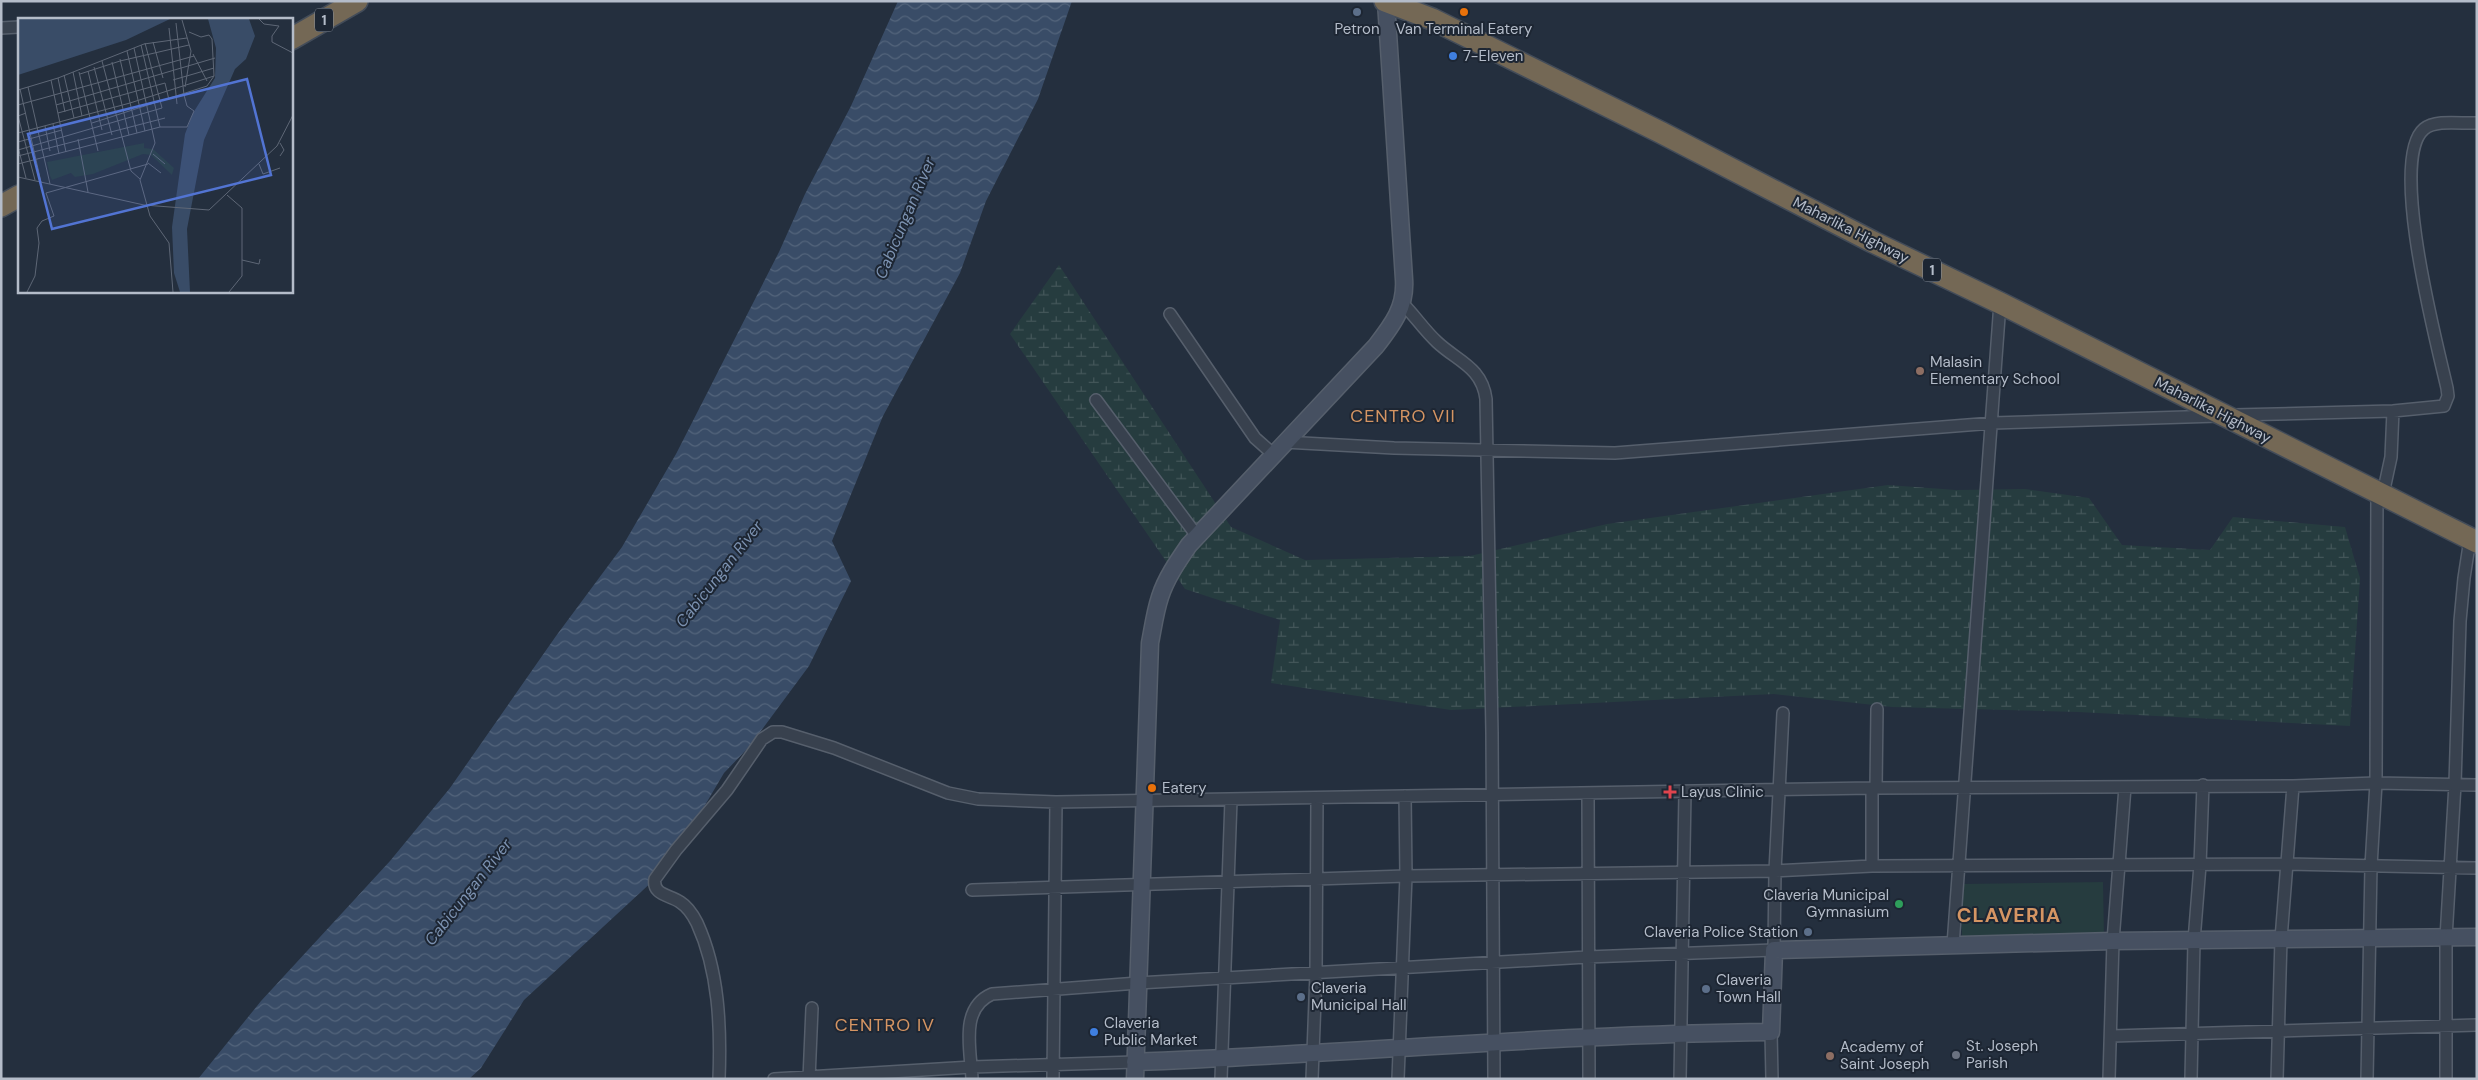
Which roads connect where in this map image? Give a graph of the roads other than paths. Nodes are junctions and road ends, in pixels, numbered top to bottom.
1 (357, 1) edge
2 (1386, 1) edge
3 (18, 27) edge
4 (1, 28) edge
5 (292, 38) edge
6 (2477, 124) edge
7 (18, 197) edge
8 (1, 206) edge
9 (2000, 303) junction
10 (1403, 304) junction
11 (1170, 314) dead end
12 (1096, 400) dead end
13 (2393, 411) junction
14 (2223, 416) junction
15 (1993, 423) junction
16 (1278, 448) junction
17 (1488, 450) junction
18 (2380, 493) junction
19 (1197, 536) junction
20 (2474, 541) edge
21 (1877, 709) dead end
22 (1783, 713) dead end
23 (2376, 783) junction
24 (2455, 784) junction
25 (2203, 785) junction
26 (2477, 785) edge
27 (2293, 786) junction
28 (1966, 787) junction
29 (2125, 787) junction
30 (1874, 788) junction
31 (1780, 789) junction
32 (1685, 792) junction
33 (1588, 794) junction
34 (1405, 796) junction
35 (1492, 796) junction
36 (1317, 798) junction
37 (1231, 800) junction
38 (1056, 802) junction
39 (1145, 802) junction
40 (2287, 864) junction
41 (2119, 865) junction
42 (2200, 865) junction
43 (1872, 866) junction
44 (2371, 866) junction
45 (1960, 867) junction
46 (2449, 868) junction
47 (2477, 868) edge
48 (1775, 871) junction
49 (1683, 873) junction
50 (1588, 874) junction
51 (1492, 875) junction
52 (1406, 876) junction
53 (1315, 880) junction
54 (1227, 882) junction
55 (1140, 884) junction
56 (1056, 886) junction
57 (972, 890) dead end
58 (2477, 937) edge
59 (2446, 938) junction
60 (2281, 939) junction
61 (2369, 939) junction
62 (2113, 941) junction
63 (2194, 941) junction
64 (1953, 945) junction
65 (1774, 950) junction
66 (1681, 952) junction
67 (1587, 957) junction
68 (1493, 962) junction
69 (1402, 967) junction
70 (1316, 973) junction
71 (1225, 979) junction
72 (1138, 983) junction
73 (1054, 989) junction
74 (812, 1008) dead end
75 (2446, 1025) junction
76 (2477, 1025) edge
77 (2367, 1028) junction
78 (2277, 1031) junction
79 (1771, 1032) junction
80 (1681, 1033) junction
81 (2192, 1034) junction
82 (2112, 1036) junction
83 (1587, 1037) junction
84 (1494, 1041) junction
85 (1398, 1047) junction
86 (1312, 1052) junction
87 (1221, 1059) junction
88 (1135, 1062) junction
89 (1053, 1064) junction
90 (972, 1073) edge
91 (883, 1076) edge
92 (809, 1078) edge
93 (719, 1079) edge
94 (774, 1079) edge
95 (1053, 1079) edge
96 (1135, 1079) edge
97 (1220, 1079) edge
98 (1312, 1079) edge
99 (1398, 1079) edge
100 (1494, 1079) edge
101 (1589, 1079) edge
102 (1680, 1079) edge
103 (1772, 1079) edge
104 (2109, 1079) edge
105 (2191, 1079) edge
106 (2277, 1079) edge
107 (2367, 1079) edge
108 (2446, 1079) edge

1 - 5 highway, 1
2 - 9 highway, Maharlika Highway / 1
2 - 10 street
3 - 4 street
6 - 13 street
7 - 8 highway
9 - 14 highway, Maharlika Highway / 1
9 - 15 street
10 - 16 street
10 - 17 street
11 - 16 street
12 - 19 street
13 - 14 street
13 - 18 street
14 - 15 street
14 - 18 highway, Maharlika Highway / 1
15 - 17 street
15 - 28 street
16 - 17 street
16 - 19 street
17 - 35 street
18 - 20 highway, Maharlika Highway / 1
18 - 23 street
19 - 39 street
20 - 24 street
21 - 30 street
22 - 31 street
23 - 24 street
23 - 27 street
23 - 44 street
24 - 26 street
24 - 46 street
25 - 27 street
25 - 29 street
25 - 42 street
27 - 40 street
28 - 29 street
28 - 30 street
28 - 45 street
29 - 41 street
30 - 31 street
30 - 43 street
31 - 32 street
31 - 48 street
32 - 33 street
32 - 49 street
33 - 35 street
33 - 50 street
34 - 35 street
34 - 36 street
34 - 52 street
35 - 51 street
36 - 37 street
36 - 53 street
37 - 39 street
37 - 54 street
38 - 39 street
38 - 56 street
38 - 93 street
39 - 55 street
40 - 42 street
40 - 44 street
40 - 60 street
41 - 42 street
41 - 45 street
41 - 62 street
42 - 63 street
43 - 45 street
43 - 48 street
44 - 46 street
44 - 61 street
45 - 64 street
46 - 47 street
46 - 59 street
48 - 49 street
48 - 65 street
49 - 50 street
49 - 66 street
50 - 51 street
50 - 67 street
51 - 52 street
51 - 68 street
52 - 53 street
52 - 69 street
53 - 54 street
53 - 70 street
54 - 55 street
54 - 71 street
55 - 56 street
55 - 72 street
56 - 57 street
56 - 73 street
58 - 59 street
59 - 61 street
59 - 75 street
60 - 61 street
60 - 63 street
60 - 78 street
61 - 77 street
62 - 63 street
62 - 64 street
62 - 82 street
63 - 81 street
64 - 65 street
65 - 66 street
65 - 79 street
66 - 67 street
66 - 80 street
67 - 68 street
67 - 83 street
68 - 69 street
68 - 84 street
69 - 70 street
69 - 85 street
70 - 71 street
70 - 86 street
71 - 72 street
71 - 87 street
72 - 73 street
72 - 88 street
73 - 89 street
73 - 90 street
74 - 92 street
75 - 76 street
75 - 77 street
75 - 108 street
77 - 78 street
77 - 107 street
78 - 81 street
78 - 106 street
79 - 80 street
79 - 103 street
80 - 83 street
80 - 102 street
81 - 82 street
81 - 105 street
82 - 104 street
83 - 84 street
83 - 101 street
84 - 85 street
84 - 100 street
85 - 86 street
85 - 99 street
86 - 87 street
86 - 98 street
87 - 88 street
87 - 97 street
88 - 89 street
88 - 96 street
89 - 90 street
89 - 95 street
90 - 91 street
91 - 92 street
92 - 94 street

